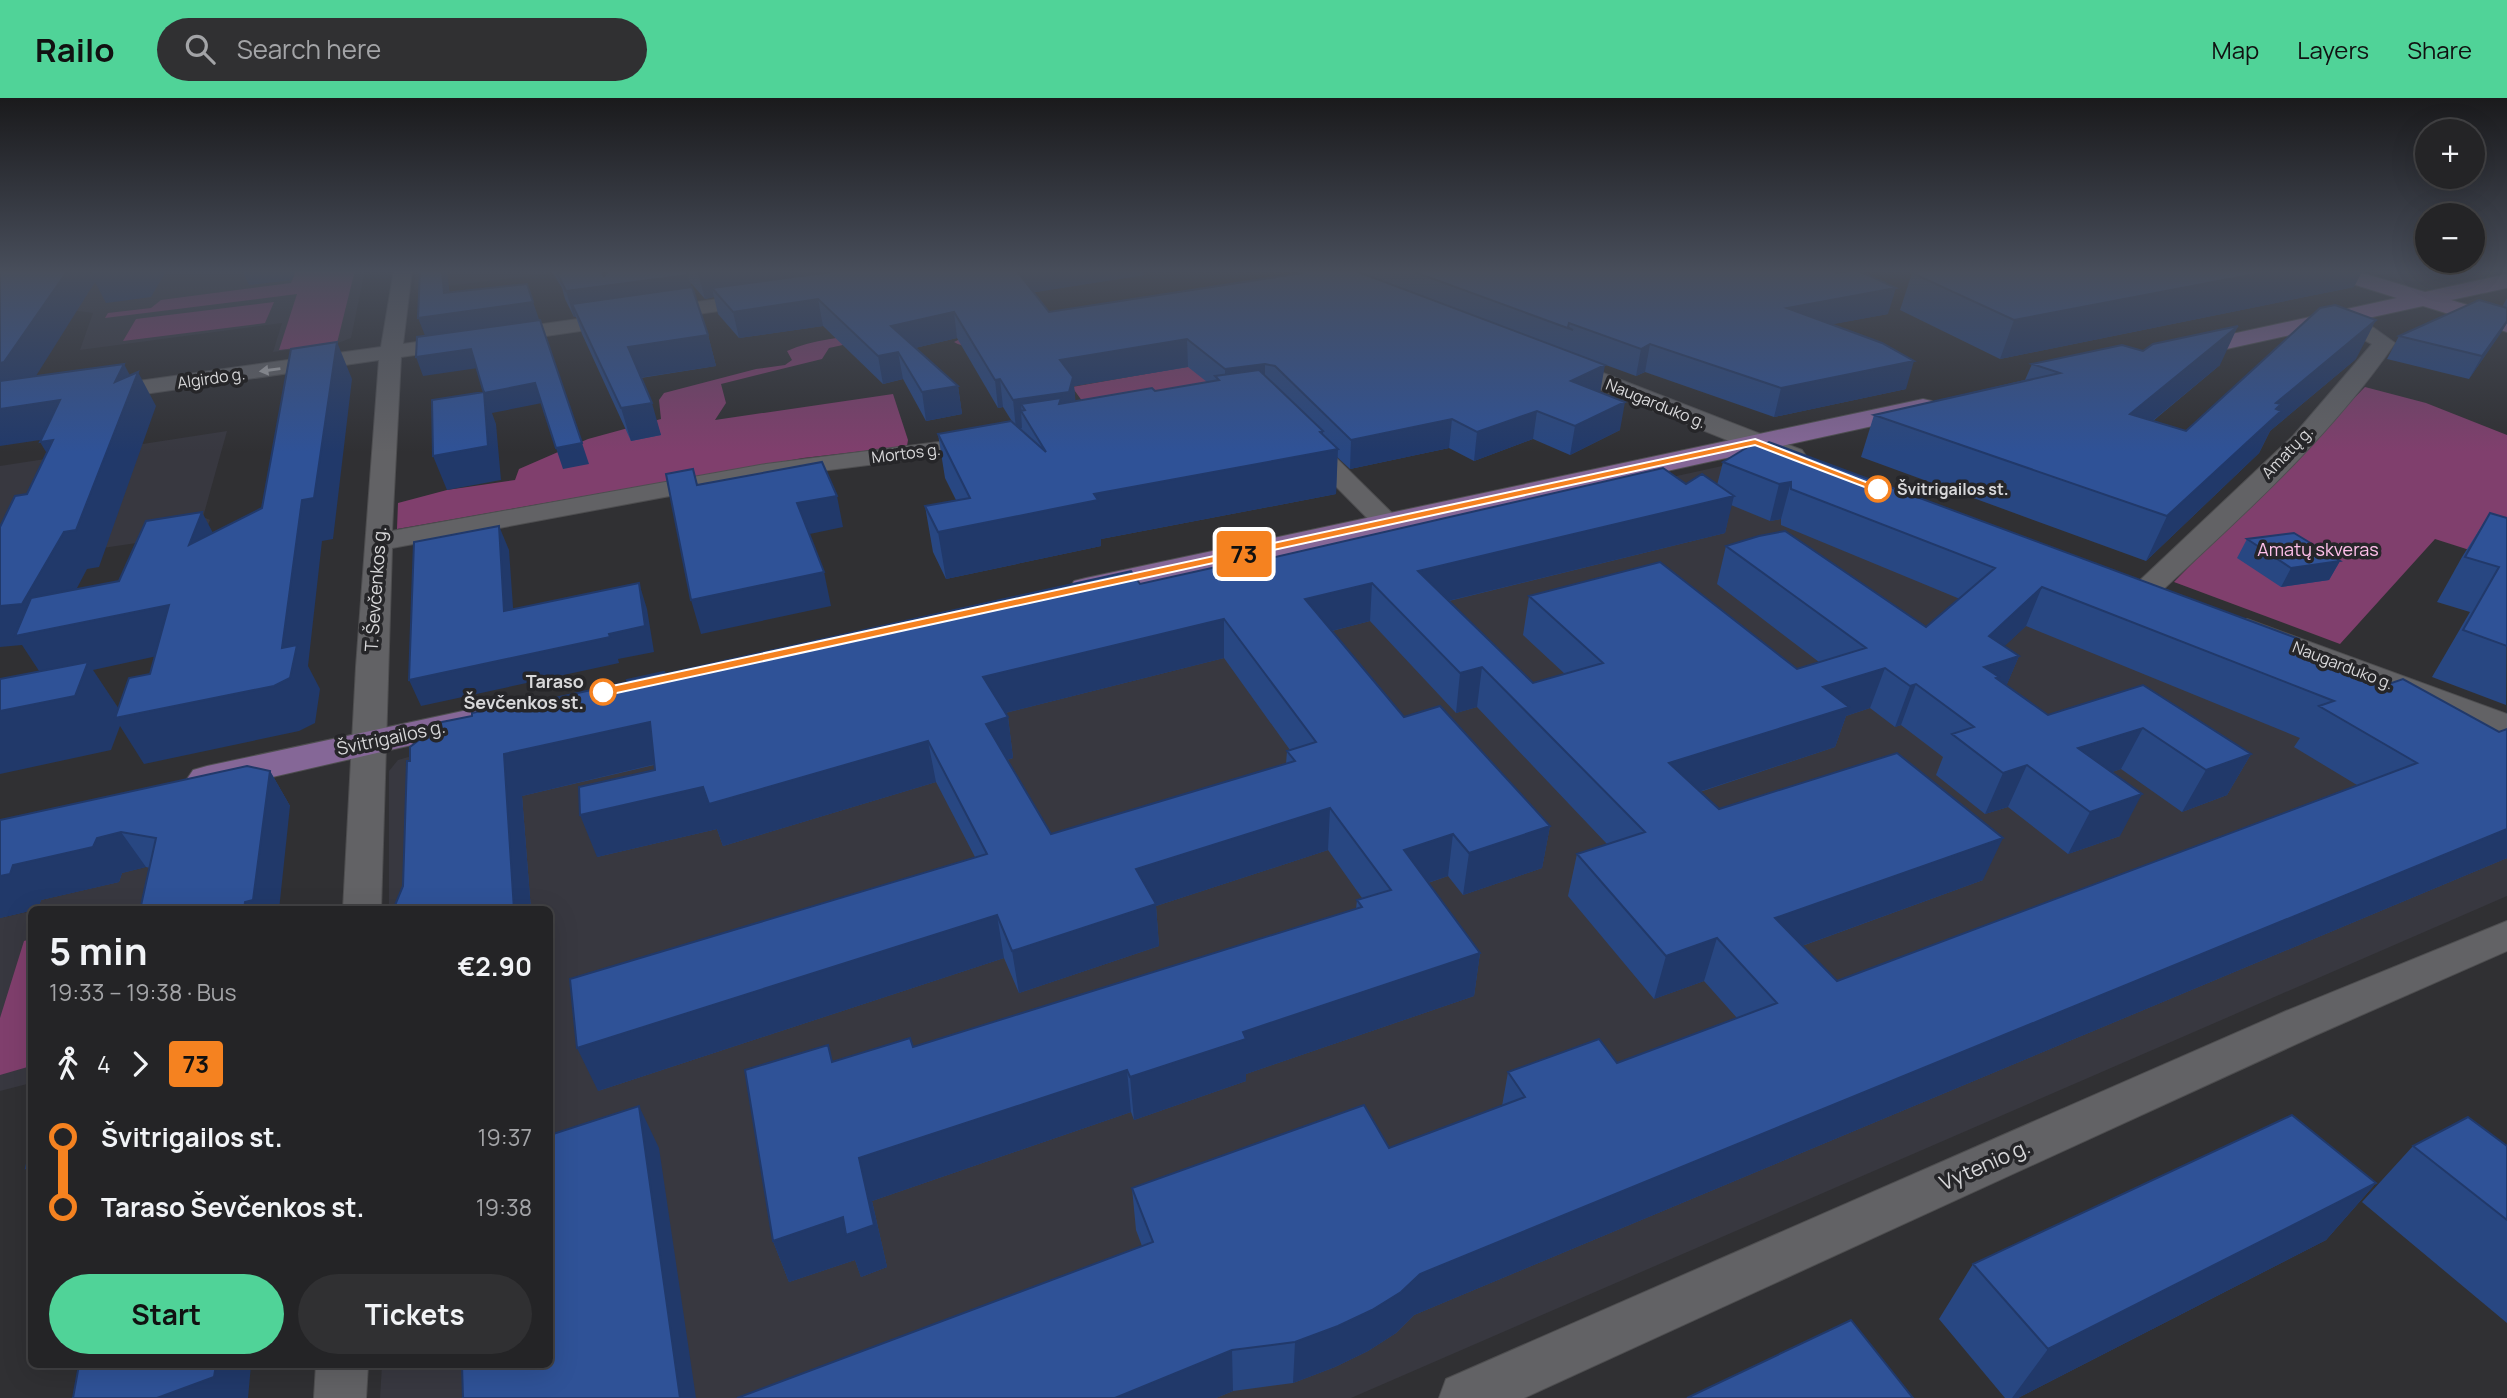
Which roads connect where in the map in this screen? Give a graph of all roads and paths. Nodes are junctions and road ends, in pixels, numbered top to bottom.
1 (394, 331) edge
2 (540, 331) edge
3 (2283, 331) edge
4 (2364, 331) edge
5 (391, 352) junction
6 (1534, 354) edge
7 (2159, 357) edge
8 (84, 396) edge
9 (1951, 401) edge
10 (1284, 420) edge
11 (1012, 439) edge
12 (1755, 442) junction
13 (1817, 466) edge
14 (1387, 523) junction
15 (379, 542) junction
16 (2112, 578) edge
17 (2145, 591) junction
18 (1062, 593) edge
19 (2178, 603) edge
20 (2214, 617) edge
21 (521, 710) edge
22 (2507, 727) edge
23 (369, 743) junction
24 (169, 788) edge
25 (362, 906) edge
26 (2507, 935) edge
27 (342, 1368) edge
28 (340, 1398) edge
29 (1465, 1398) edge

1 - 5 street, T. Ševčenkos g.
2 - 5 street, Algirdo g.
3 - 7 main road
4 - 17 street, Amatų g.
5 -> 8 street, Algirdo g.
5 - 15 street, T. Ševčenkos g.
6 - 12 main road, Naugarduko g.
9 - 12 main road
10 - 14 street
11 - 15 street, Mortos g.
12 - 13 main road, Naugarduko g.
12 - 14 main road
14 - 18 main road
15 - 23 street, T. Ševčenkos g.
16 - 17 main road
17 - 19 main road
20 - 22 main road, Naugarduko g.
21 - 23 main road, Švitrigailos g.
23 - 24 main road, Švitrigailos g.
23 - 25 street, T. Ševčenkos g.
26 - 29 street, Vytenio g.
27 - 28 street

